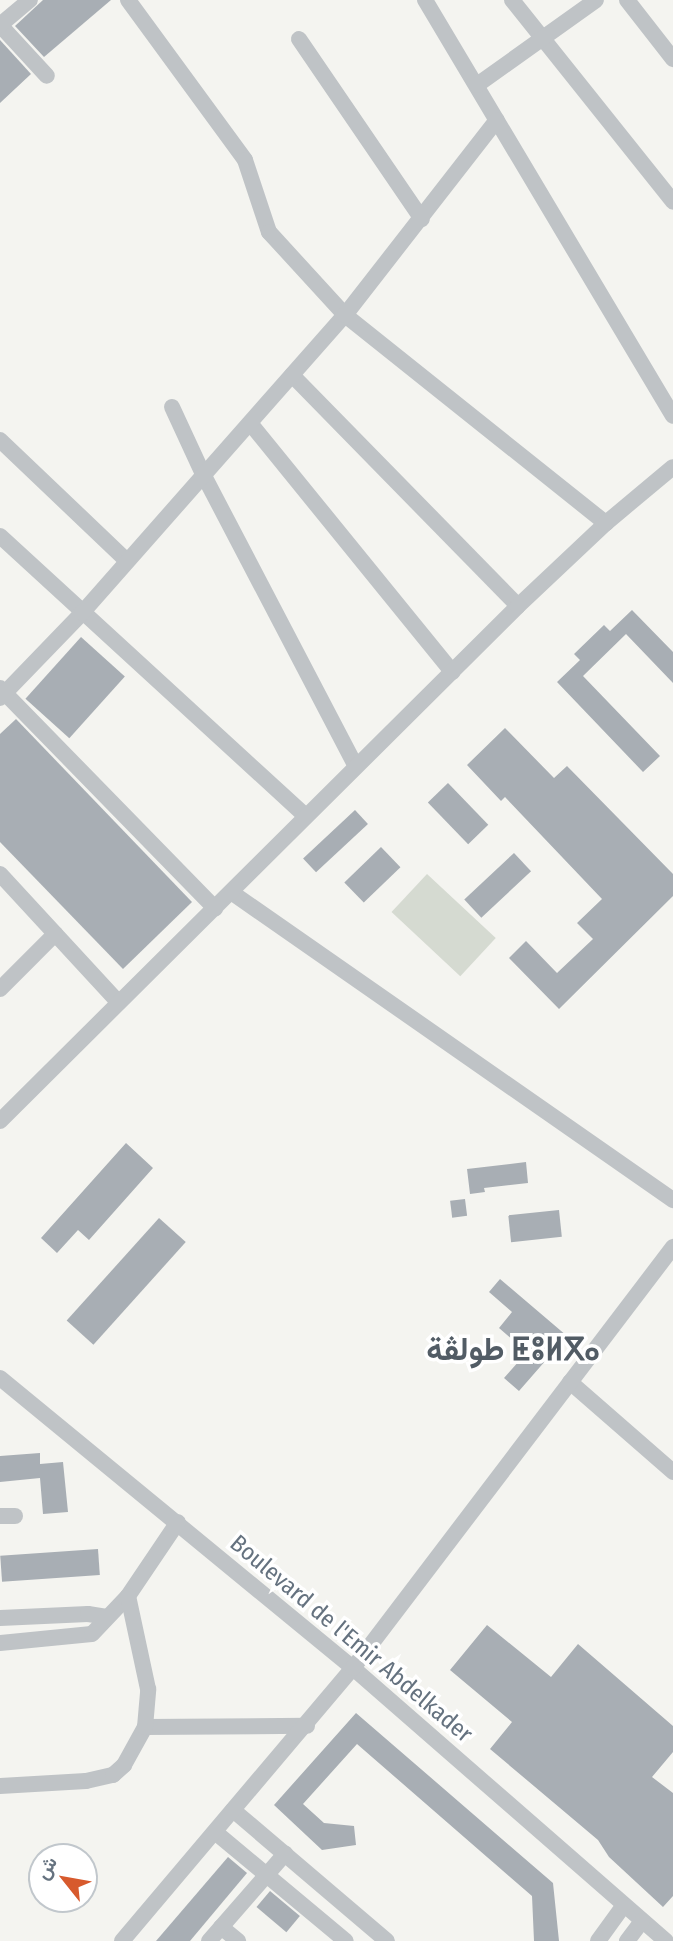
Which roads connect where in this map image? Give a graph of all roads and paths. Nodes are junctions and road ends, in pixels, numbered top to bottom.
1 (30, 0) edge
2 (128, 0) edge
3 (425, 0) edge
4 (512, 0) edge
5 (596, 0) edge
6 (626, 0) edge
7 (0, 25) edge
8 (299, 39) dead end
9 (544, 39) junction
10 (673, 59) edge
11 (47, 76) dead end
12 (477, 85) junction
13 (497, 120) junction
14 (673, 202) edge
15 (422, 219) junction
16 (345, 315) junction
17 (292, 375) junction
18 (172, 407) dead end
19 (673, 416) edge
20 (250, 423) junction
21 (0, 440) edge
22 (673, 467) edge
23 (203, 474) junction
24 (606, 523) junction
25 (0, 536) edge
26 (127, 561) junction
27 (518, 606) junction
28 (82, 612) junction
29 (452, 671) junction
30 (2, 693) edge
31 (355, 765) junction
32 (305, 815) junction
33 (0, 874) edge
34 (231, 891) junction
35 (215, 908) junction
36 (55, 934) junction
37 (0, 989) edge
38 (118, 1002) junction
39 (0, 1121) edge
40 (673, 1200) edge
41 (673, 1247) edge
42 (0, 1378) edge
43 (570, 1382) junction
44 (673, 1472) edge
45 (178, 1522) junction
46 (128, 1596) junction
47 (88, 1614) junction
48 (107, 1617) junction
49 (0, 1618) edge
50 (92, 1634) junction
51 (0, 1643) edge
52 (353, 1668) junction
53 (307, 1726) junction
54 (145, 1727) junction
55 (0, 1786) edge
56 (233, 1810) junction
57 (215, 1832) junction
58 (285, 1854) junction
59 (267, 1875) junction
60 (624, 1905) junction
61 (354, 1913) junction
62 (642, 1921) junction
63 (221, 1927) junction
64 (337, 1938) edge
65 (129, 1939) edge
66 (209, 1941) edge
67 (238, 1941) edge
68 (387, 1941) edge
69 (598, 1941) edge
70 (626, 1941) edge
71 (666, 1941) edge

1 - 7 street
2 - 16 street
3 - 12 street
4 - 9 street
5 - 9 street
6 - 10 street
7 - 11 street
8 - 15 street
9 - 12 street
9 - 14 street
12 - 13 street
13 - 15 street
13 - 19 street
15 - 16 street
16 - 17 street
16 - 24 street
17 - 20 street
17 - 27 street
18 - 23 street
20 - 23 street
20 - 29 street
21 - 26 street
22 - 24 street
23 - 26 street
23 - 31 street
24 - 27 street
25 - 28 street
26 - 28 street
27 - 29 street
28 - 30 street
28 - 32 street
29 - 31 street
30 - 35 street
31 - 32 street
32 - 34 street
33 - 36 street
34 - 35 street
34 - 40 street
35 - 38 street
36 - 37 street
36 - 38 street
38 - 39 street
41 - 43 street
42 - 45 street, Boulevard de l'Emir Abdelkader
43 - 44 street
43 - 52 street
45 - 46 street
45 - 52 street, Boulevard de l'Emir Abdelkader
46 - 48 street
46 - 54 street
47 - 48 street
47 - 49 street
47 - 50 street
48 - 50 street
50 - 51 street
52 - 53 street
52 - 60 street, Boulevard de l'Emir Abdelkader
53 - 54 street
53 - 56 street
54 - 55 street
56 - 57 street
56 - 58 street
57 - 59 street
57 - 65 street
58 - 59 street
58 - 61 street
59 - 63 street
59 - 64 street
60 - 62 street, Boulevard de l'Emir Abdelkader
60 - 69 street
61 - 64 street
61 - 68 street
62 - 70 street
62 - 71 street, Boulevard de l'Emir Abdelkader
63 - 66 street
63 - 67 street

